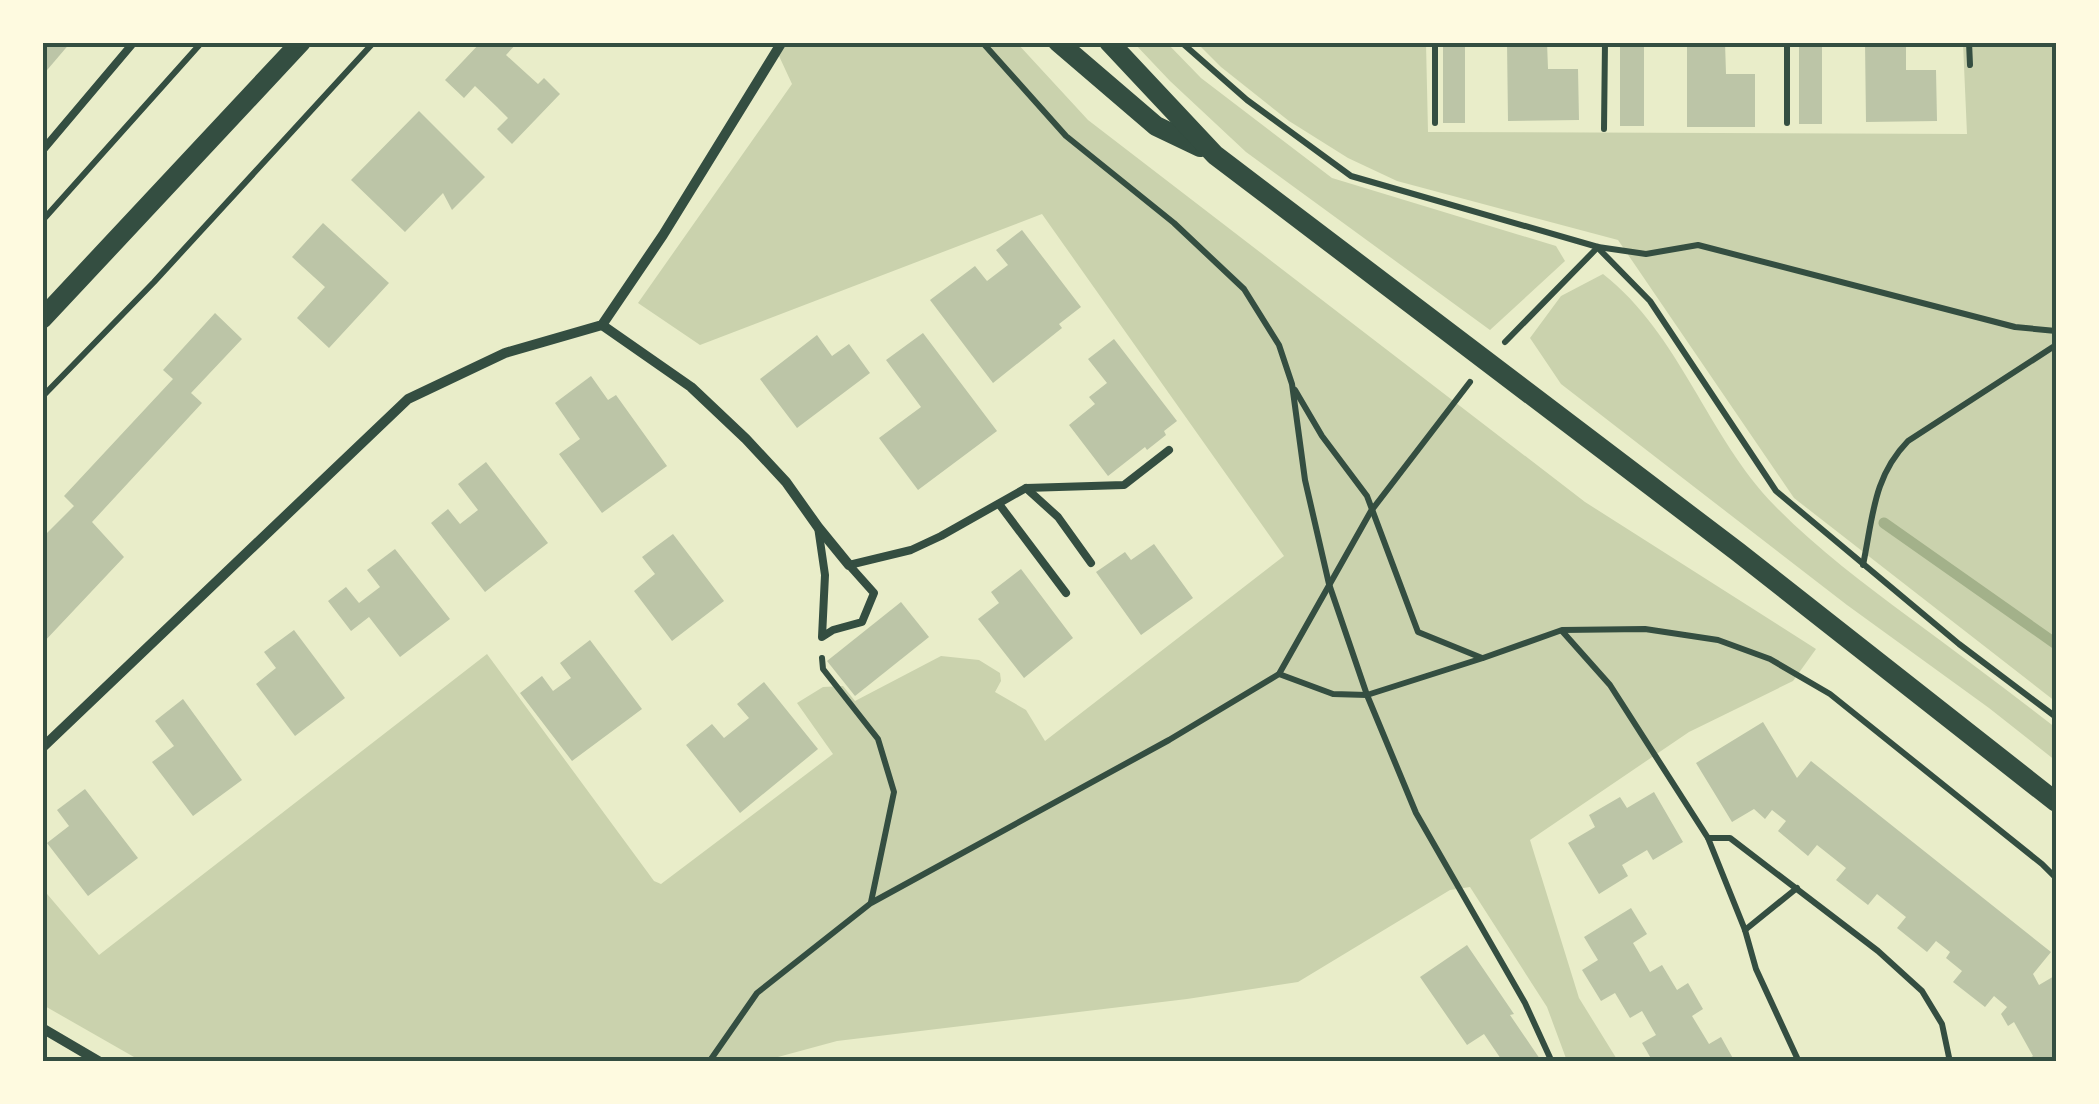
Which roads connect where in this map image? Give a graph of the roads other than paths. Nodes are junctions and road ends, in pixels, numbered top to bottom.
1 (134, 42) edge
2 (301, 42) edge
3 (782, 42) edge
4 (1058, 42) edge
5 (1109, 42) edge
6 (42, 151) edge
7 (1215, 154) junction
8 (42, 319) edge
9 (602, 325) junction
10 (1169, 450) dead end
11 (1026, 488) junction
12 (999, 504) junction
13 (818, 527) junction
14 (1091, 563) dead end
15 (849, 566) junction
16 (1066, 592) dead end
17 (42, 748) edge
18 (2056, 802) edge
19 (42, 1028) edge
20 (100, 1062) edge

1 - 6 lane
2 - 8 main road
3 - 9 street
4 - 7 main road
5 - 7 main road
7 - 18 main road
9 - 13 street
9 - 17 street
10 - 11 lane
11 - 12 lane
11 - 14 lane
12 - 15 lane
12 - 16 lane
13 - 15 street
13 - 15 lane
19 - 20 street

